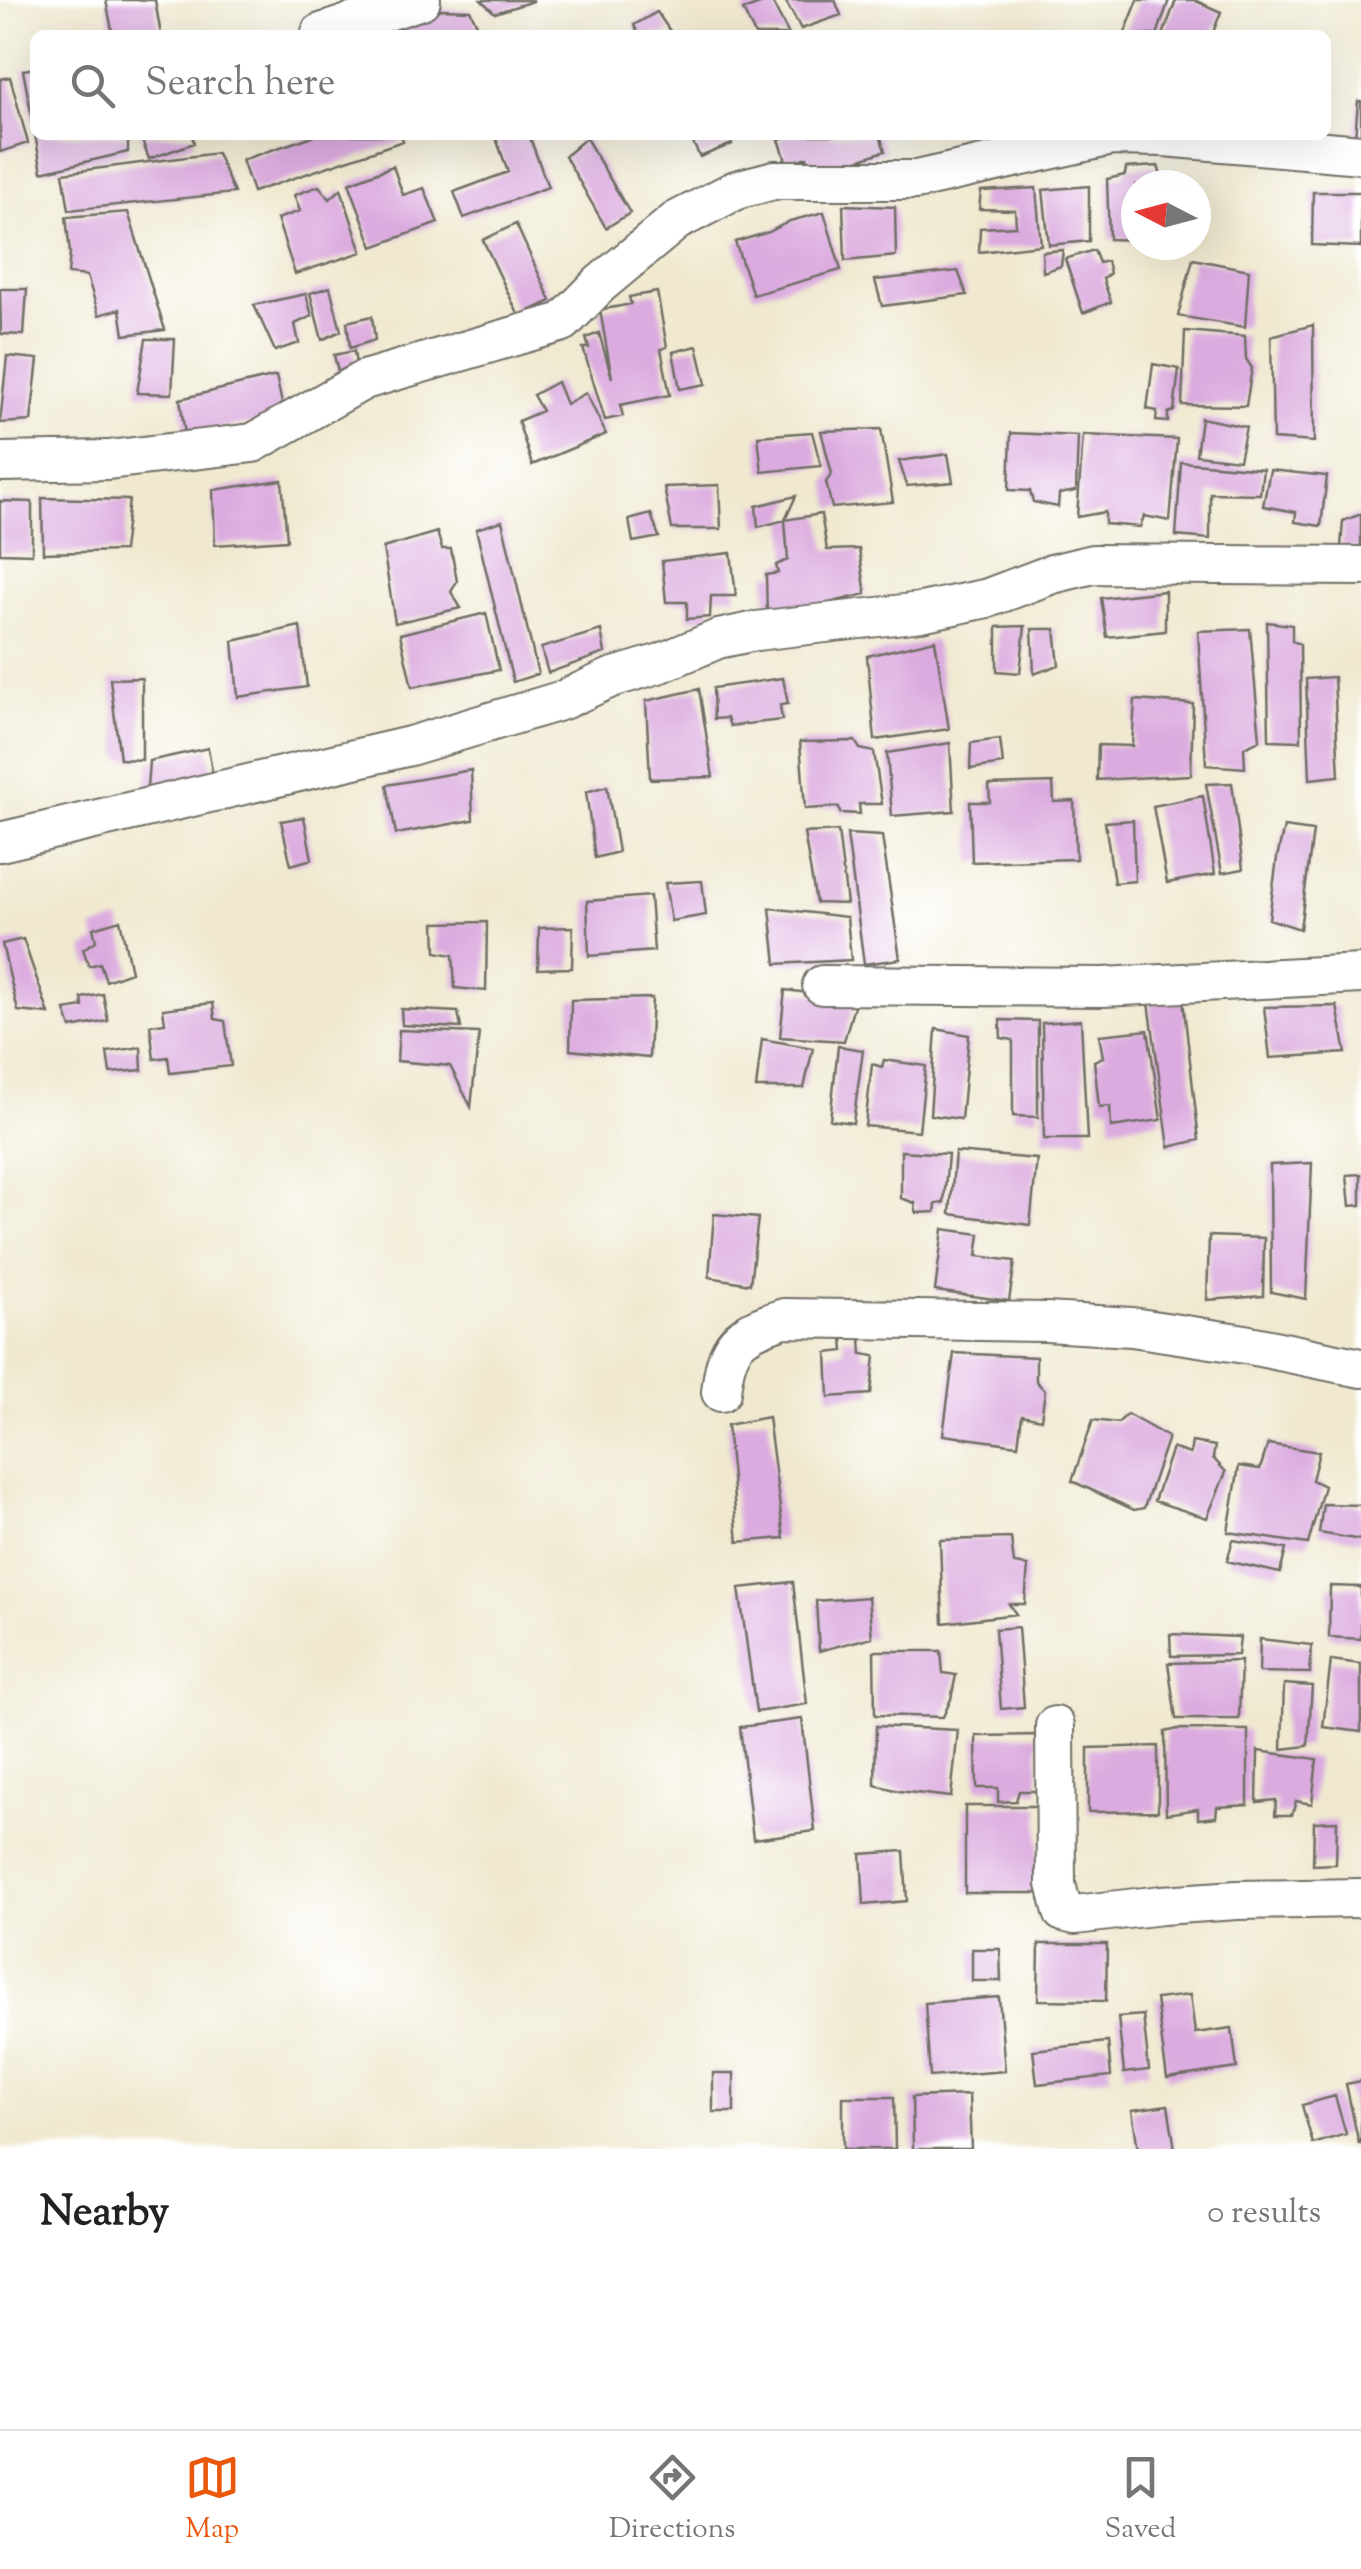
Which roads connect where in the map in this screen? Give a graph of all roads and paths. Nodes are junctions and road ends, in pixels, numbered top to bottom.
1 (421, 0) edge
2 (334, 30) edge
3 (1094, 140) edge
4 (1199, 140) edge
5 (1361, 154) edge
6 (0, 462) edge
7 (1361, 566) edge
8 (0, 842) edge
9 (1361, 974) edge
10 (822, 985) dead end
11 (1361, 1368) edge
12 (721, 1392) dead end
13 (1054, 1726) dead end
14 (1361, 1898) edge

1 - 2 street
3 - 6 street
4 - 5 street
7 - 8 street
9 - 10 street
11 - 12 street
13 - 14 street

